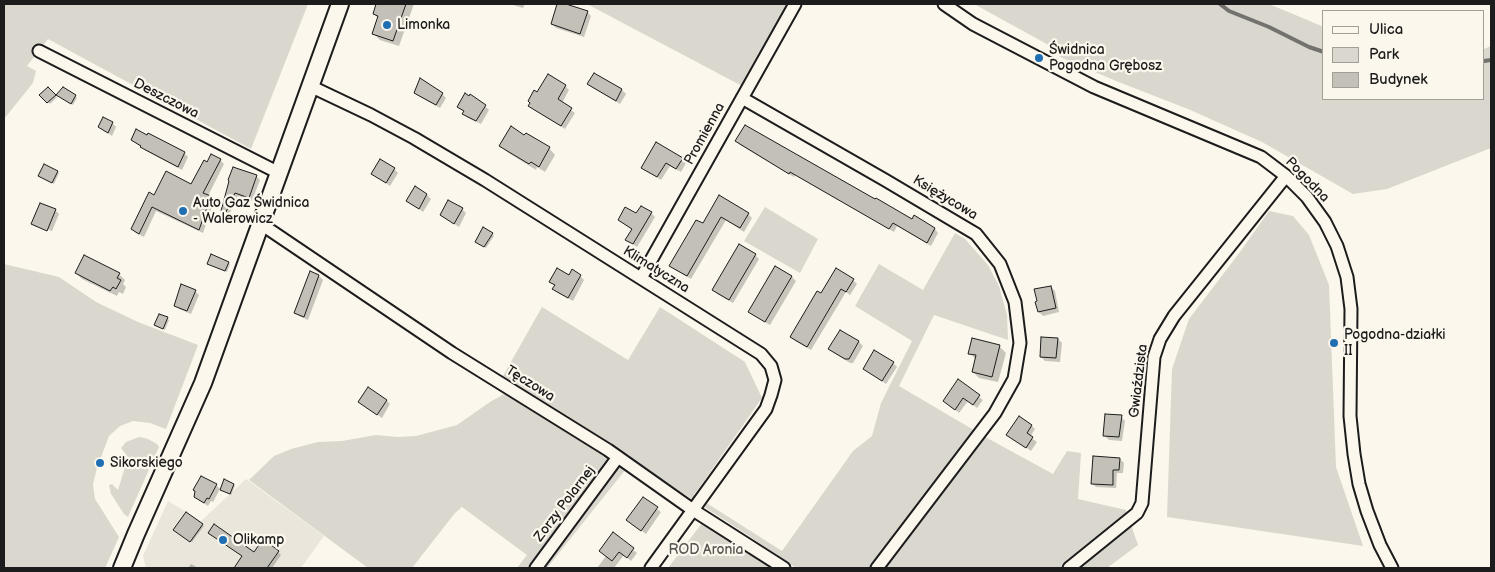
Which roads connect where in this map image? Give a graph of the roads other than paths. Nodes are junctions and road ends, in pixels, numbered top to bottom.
1 (340, 4) edge
2 (795, 4) edge
3 (944, 4) edge
4 (39, 51) dead end
5 (310, 86) junction
6 (742, 98) junction
7 (279, 173) junction
8 (1286, 176) junction
9 (264, 226) junction
10 (641, 278) junction
11 (618, 458) junction
12 (693, 510) junction
13 (125, 567) edge
14 (536, 568) edge
15 (651, 568) edge
16 (784, 568) edge
17 (877, 568) edge
18 (1069, 568) edge
19 (1392, 568) edge

1 - 5 street
2 - 6 street, Promienna
3 - 8 street, Pogodna
4 - 7 street, Deszczowa
5 - 7 street
5 - 10 street, Klimatyczna
6 - 10 street, Promienna
6 - 17 street, Księżycowa
7 - 9 street
8 - 18 street, Gwiaździsta
8 - 19 street, Pogodna
9 - 11 street, Tęczowa
9 - 13 street
10 - 12 street, Klimatyczna
11 - 12 street, Tęczowa
11 - 14 street, Zorzy Polarnej
12 - 15 street, Klimatyczna
12 - 16 street, Tęczowa

